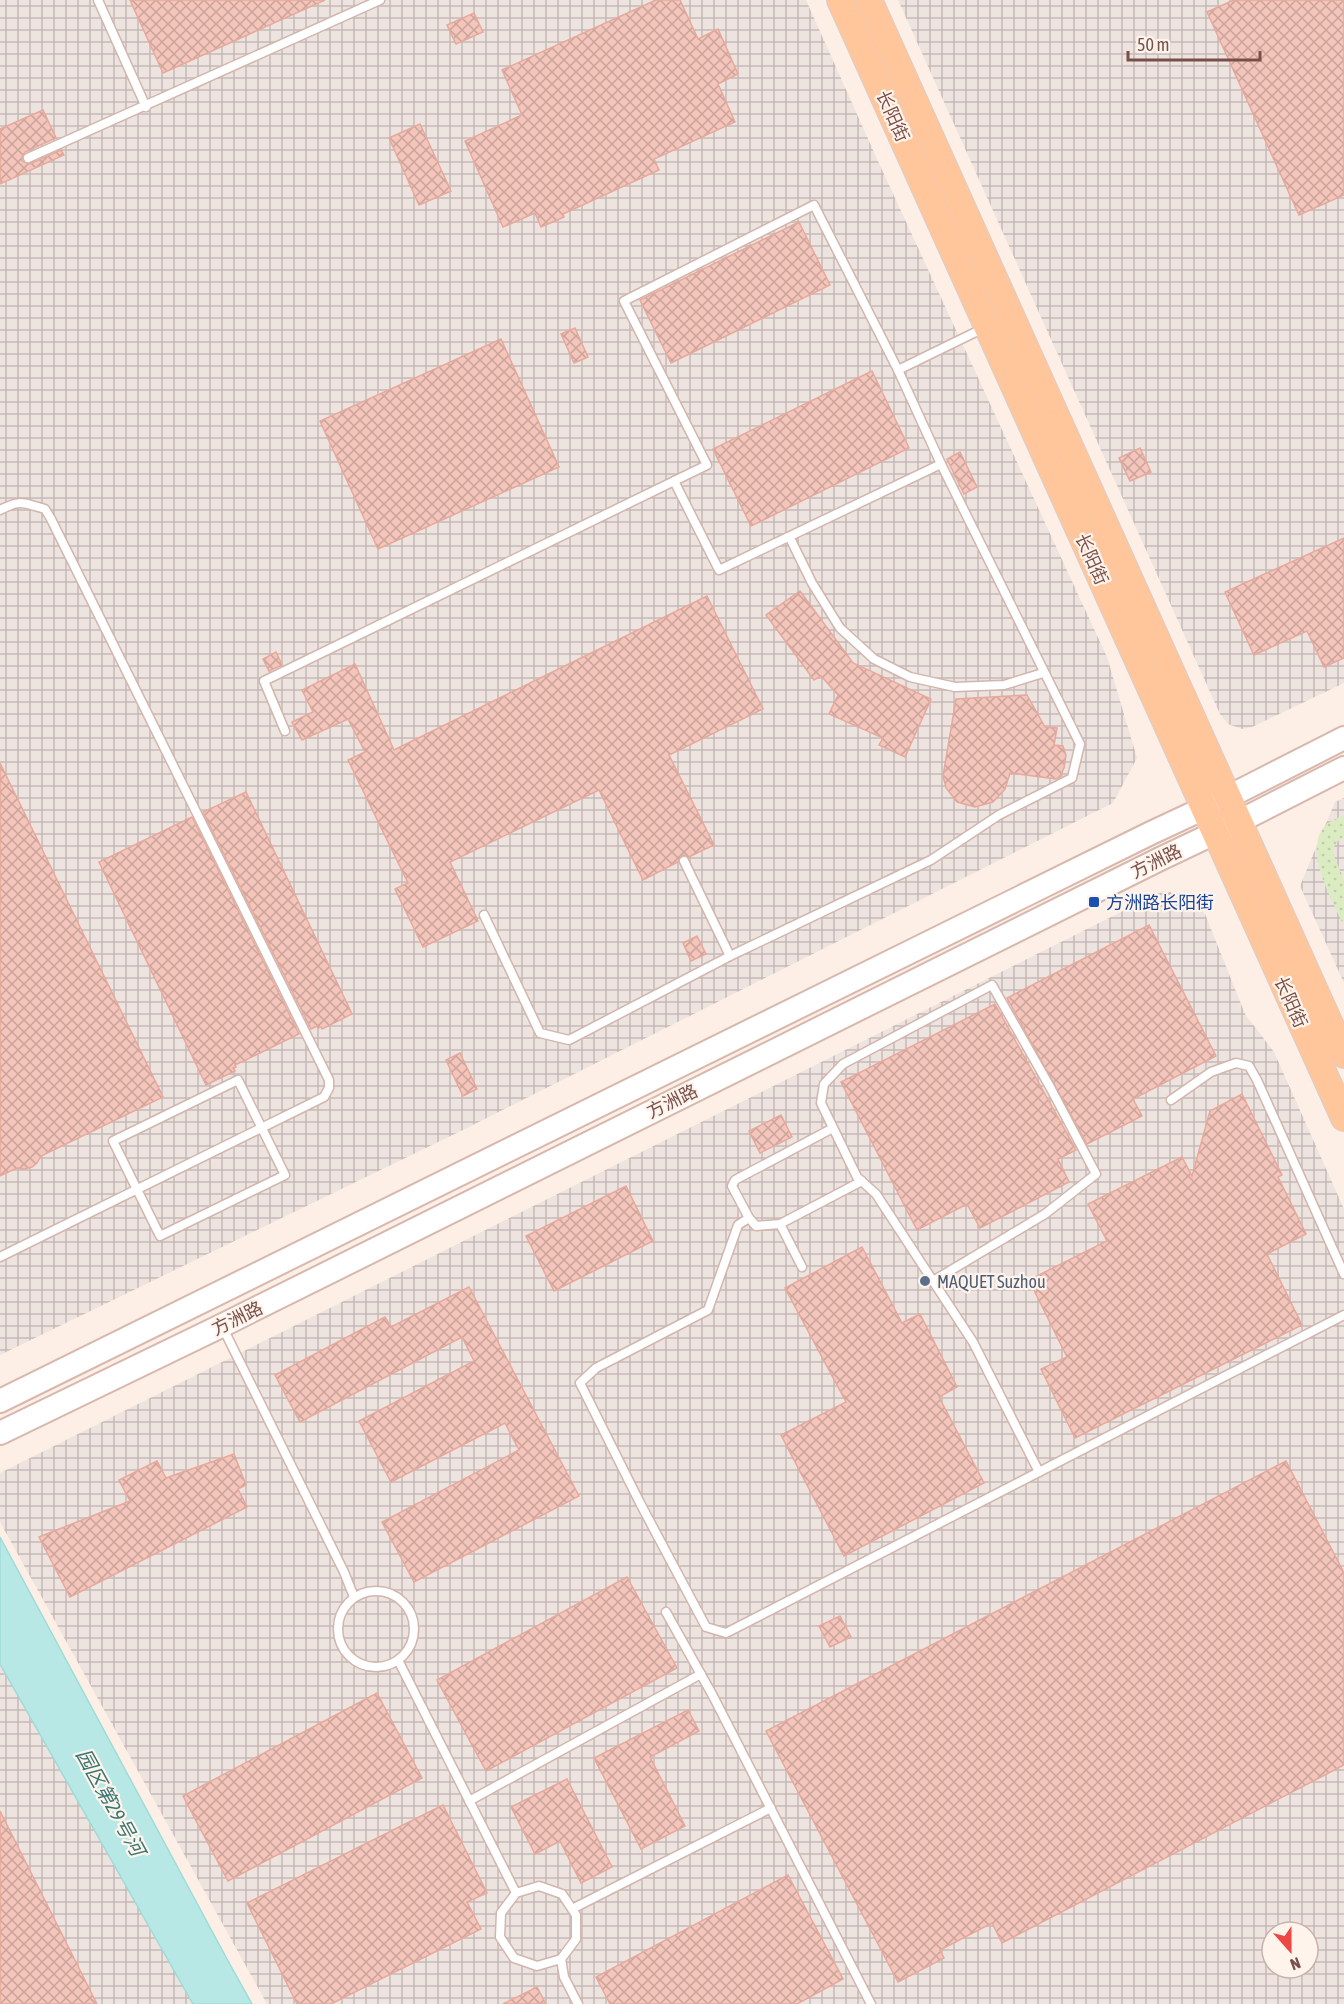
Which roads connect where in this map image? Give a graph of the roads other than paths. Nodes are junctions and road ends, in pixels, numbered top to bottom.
1 (98, 0) edge
2 (380, 0) edge
3 (840, 0) edge
4 (868, 0) edge
5 (146, 107) junction
6 (28, 158) dead end
7 (987, 327) junction
8 (898, 370) junction
9 (941, 465) junction
10 (674, 481) junction
11 (0, 510) edge
12 (790, 537) junction
13 (1043, 674) junction
14 (285, 731) dead end
15 (1344, 738) edge
16 (1344, 768) edge
17 (1228, 797) junction
18 (1205, 808) junction
19 (1240, 822) junction
20 (1215, 833) junction
21 (684, 861) dead end
22 (484, 915) dead end
23 (730, 956) junction
24 (1344, 1055) edge
25 (1172, 1100) dead end
26 (1344, 1118) edge
27 (262, 1128) junction
28 (833, 1128) junction
29 (862, 1181) junction
30 (137, 1190) junction
31 (749, 1218) junction
32 (780, 1224) junction
33 (0, 1257) edge
34 (802, 1267) dead end
35 (1344, 1274) edge
36 (933, 1281) junction
37 (1344, 1315) edge
38 (221, 1326) junction
39 (0, 1401) edge
40 (0, 1433) edge
41 (1039, 1472) junction
42 (354, 1597) junction
43 (666, 1612) dead end
44 (399, 1662) junction
45 (701, 1674) junction
46 (469, 1801) junction
47 (771, 1808) junction
48 (516, 1893) junction
49 (572, 1908) junction
50 (561, 1959) junction
51 (578, 2004) edge
52 (871, 2004) edge

1 - 5 lane
2 - 5 lane
3 - 7 main road, 长阳街
4 - 17 main road, 长阳街
5 - 6 lane
7 - 8 lane
7 - 18 main road, 长阳街
8 - 9 lane
8 - 10 lane
9 - 12 lane
9 - 13 lane
10 - 12 lane
10 - 14 lane
11 - 27 lane
12 - 13 lane
13 - 23 lane
15 - 17 main road, 方洲路
16 - 19 main road, 方洲路
17 - 18 main road, 方洲路
17 - 19 main road, 长阳街
18 - 20 main road, 长阳街
18 - 39 main road, 方洲路
19 - 20 main road, 方洲路
19 - 24 main road, 长阳街
20 - 26 main road, 长阳街
20 - 38 main road, 方洲路
21 - 23 lane
22 - 23 lane
25 - 35 lane
27 - 30 lane
27 - 30 lane
27 - 30 lane
28 - 29 lane
28 - 31 lane
28 - 36 lane
29 - 32 lane
29 - 36 lane
30 - 33 lane
31 - 32 lane
31 - 41 lane
32 - 34 lane
36 - 41 lane
37 - 41 lane
38 - 40 main road, 方洲路
38 - 42 lane
42 - 44 lane
42 - 44 lane
43 - 45 lane
44 - 46 lane
45 - 46 lane
45 - 47 lane
46 - 48 lane
47 - 49 lane
47 - 52 lane
48 - 49 lane
48 - 50 lane
49 - 50 lane
50 - 51 lane

